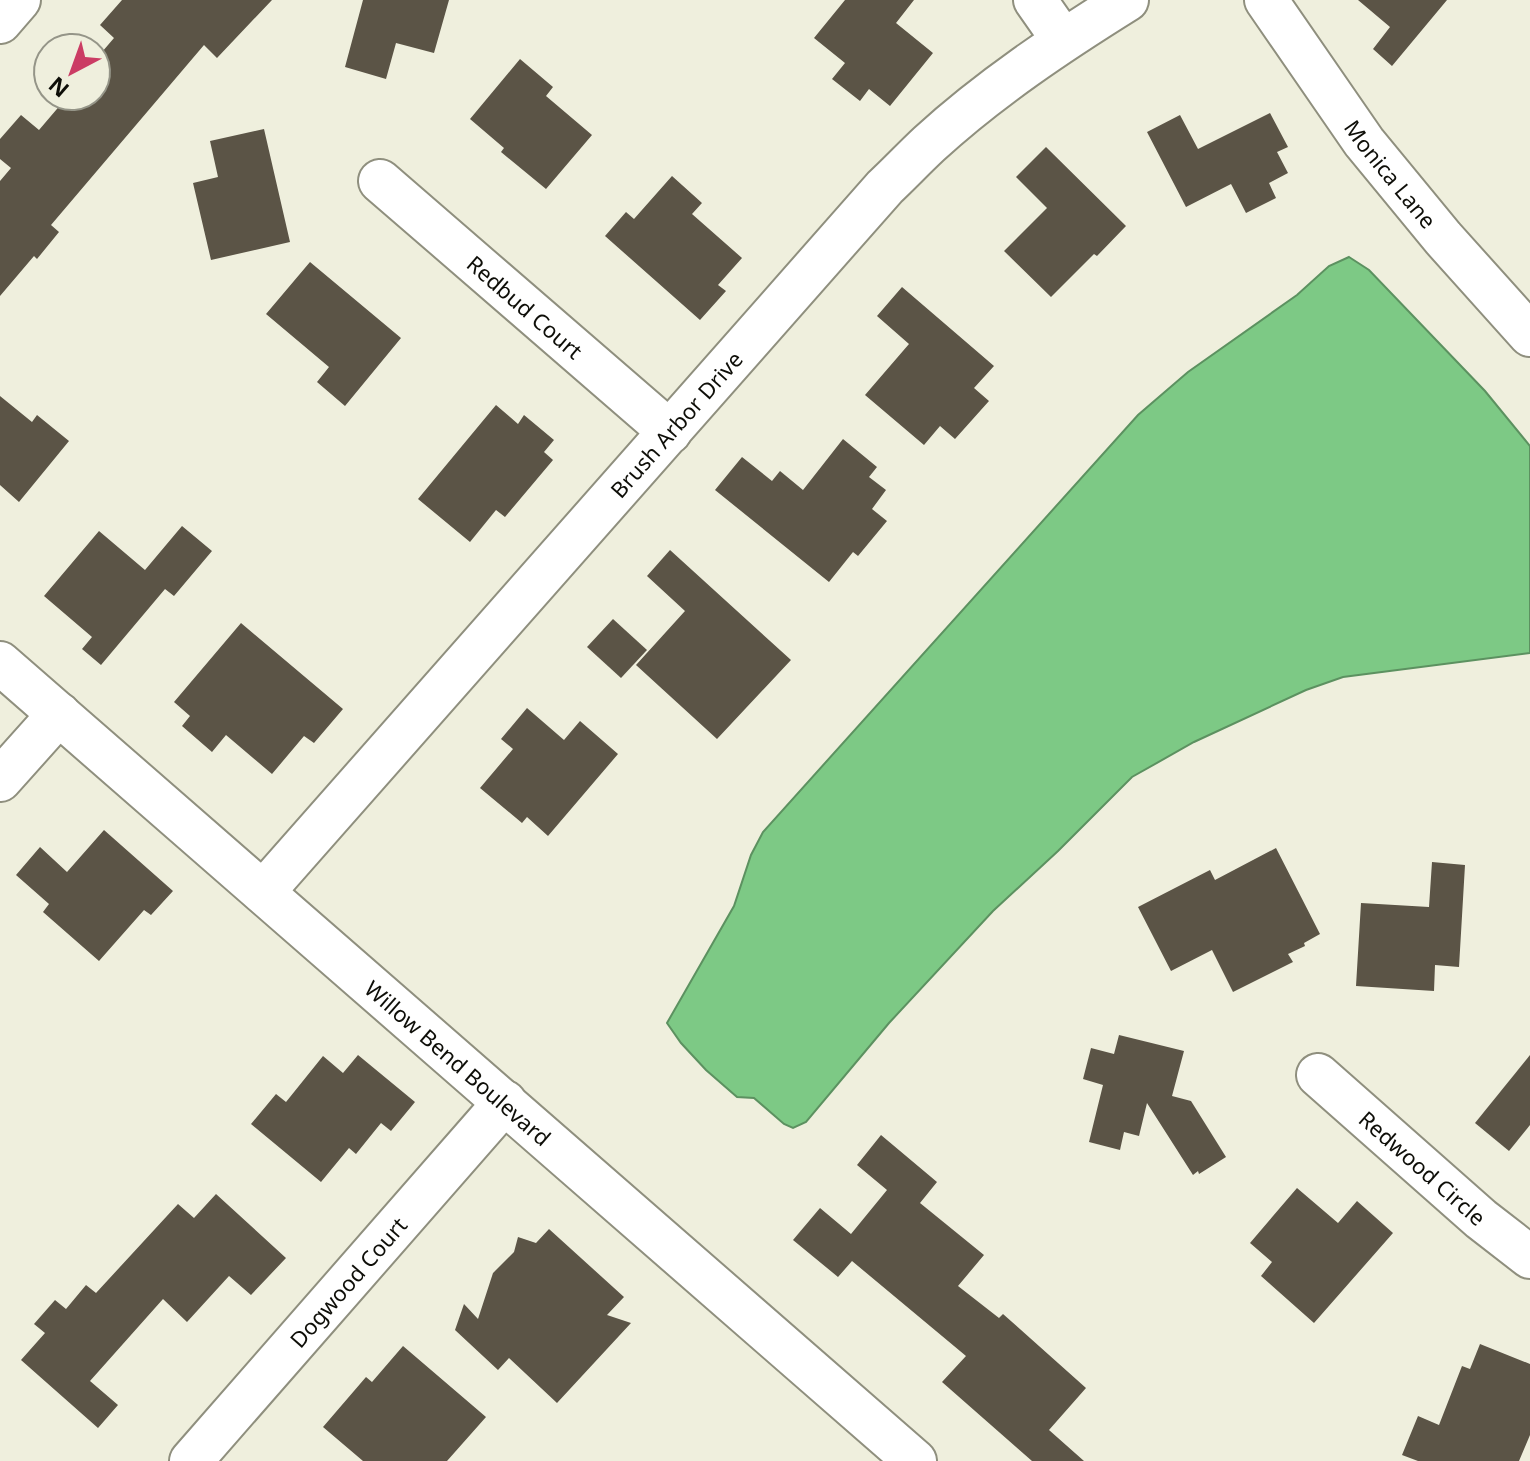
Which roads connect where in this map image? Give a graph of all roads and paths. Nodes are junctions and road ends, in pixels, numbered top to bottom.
1 (19, 0) edge
2 (1035, 0) edge
3 (1127, 0) edge
4 (1266, 0) edge
5 (0, 22) edge
6 (1063, 40) junction
7 (380, 181) dead end
8 (1530, 335) edge
9 (670, 432) junction
10 (0, 663) edge
11 (59, 714) junction
12 (0, 780) edge
13 (263, 892) junction
14 (1318, 1075) dead end
15 (505, 1102) junction
16 (1530, 1257) edge
17 (191, 1461) edge
18 (915, 1461) edge

1 - 5 street
2 - 6 street
3 - 6 street, Brush Arbor Drive
4 - 8 street, Monica Lane
6 - 9 street, Brush Arbor Drive
7 - 9 street, Redbud Court
9 - 13 street, Brush Arbor Drive
10 - 11 street, Willow Bend Boulevard
11 - 12 street
11 - 13 street, Willow Bend Boulevard
13 - 15 street, Willow Bend Boulevard
14 - 16 street, Redwood Circle
15 - 17 street, Dogwood Court
15 - 18 street, Willow Bend Boulevard

